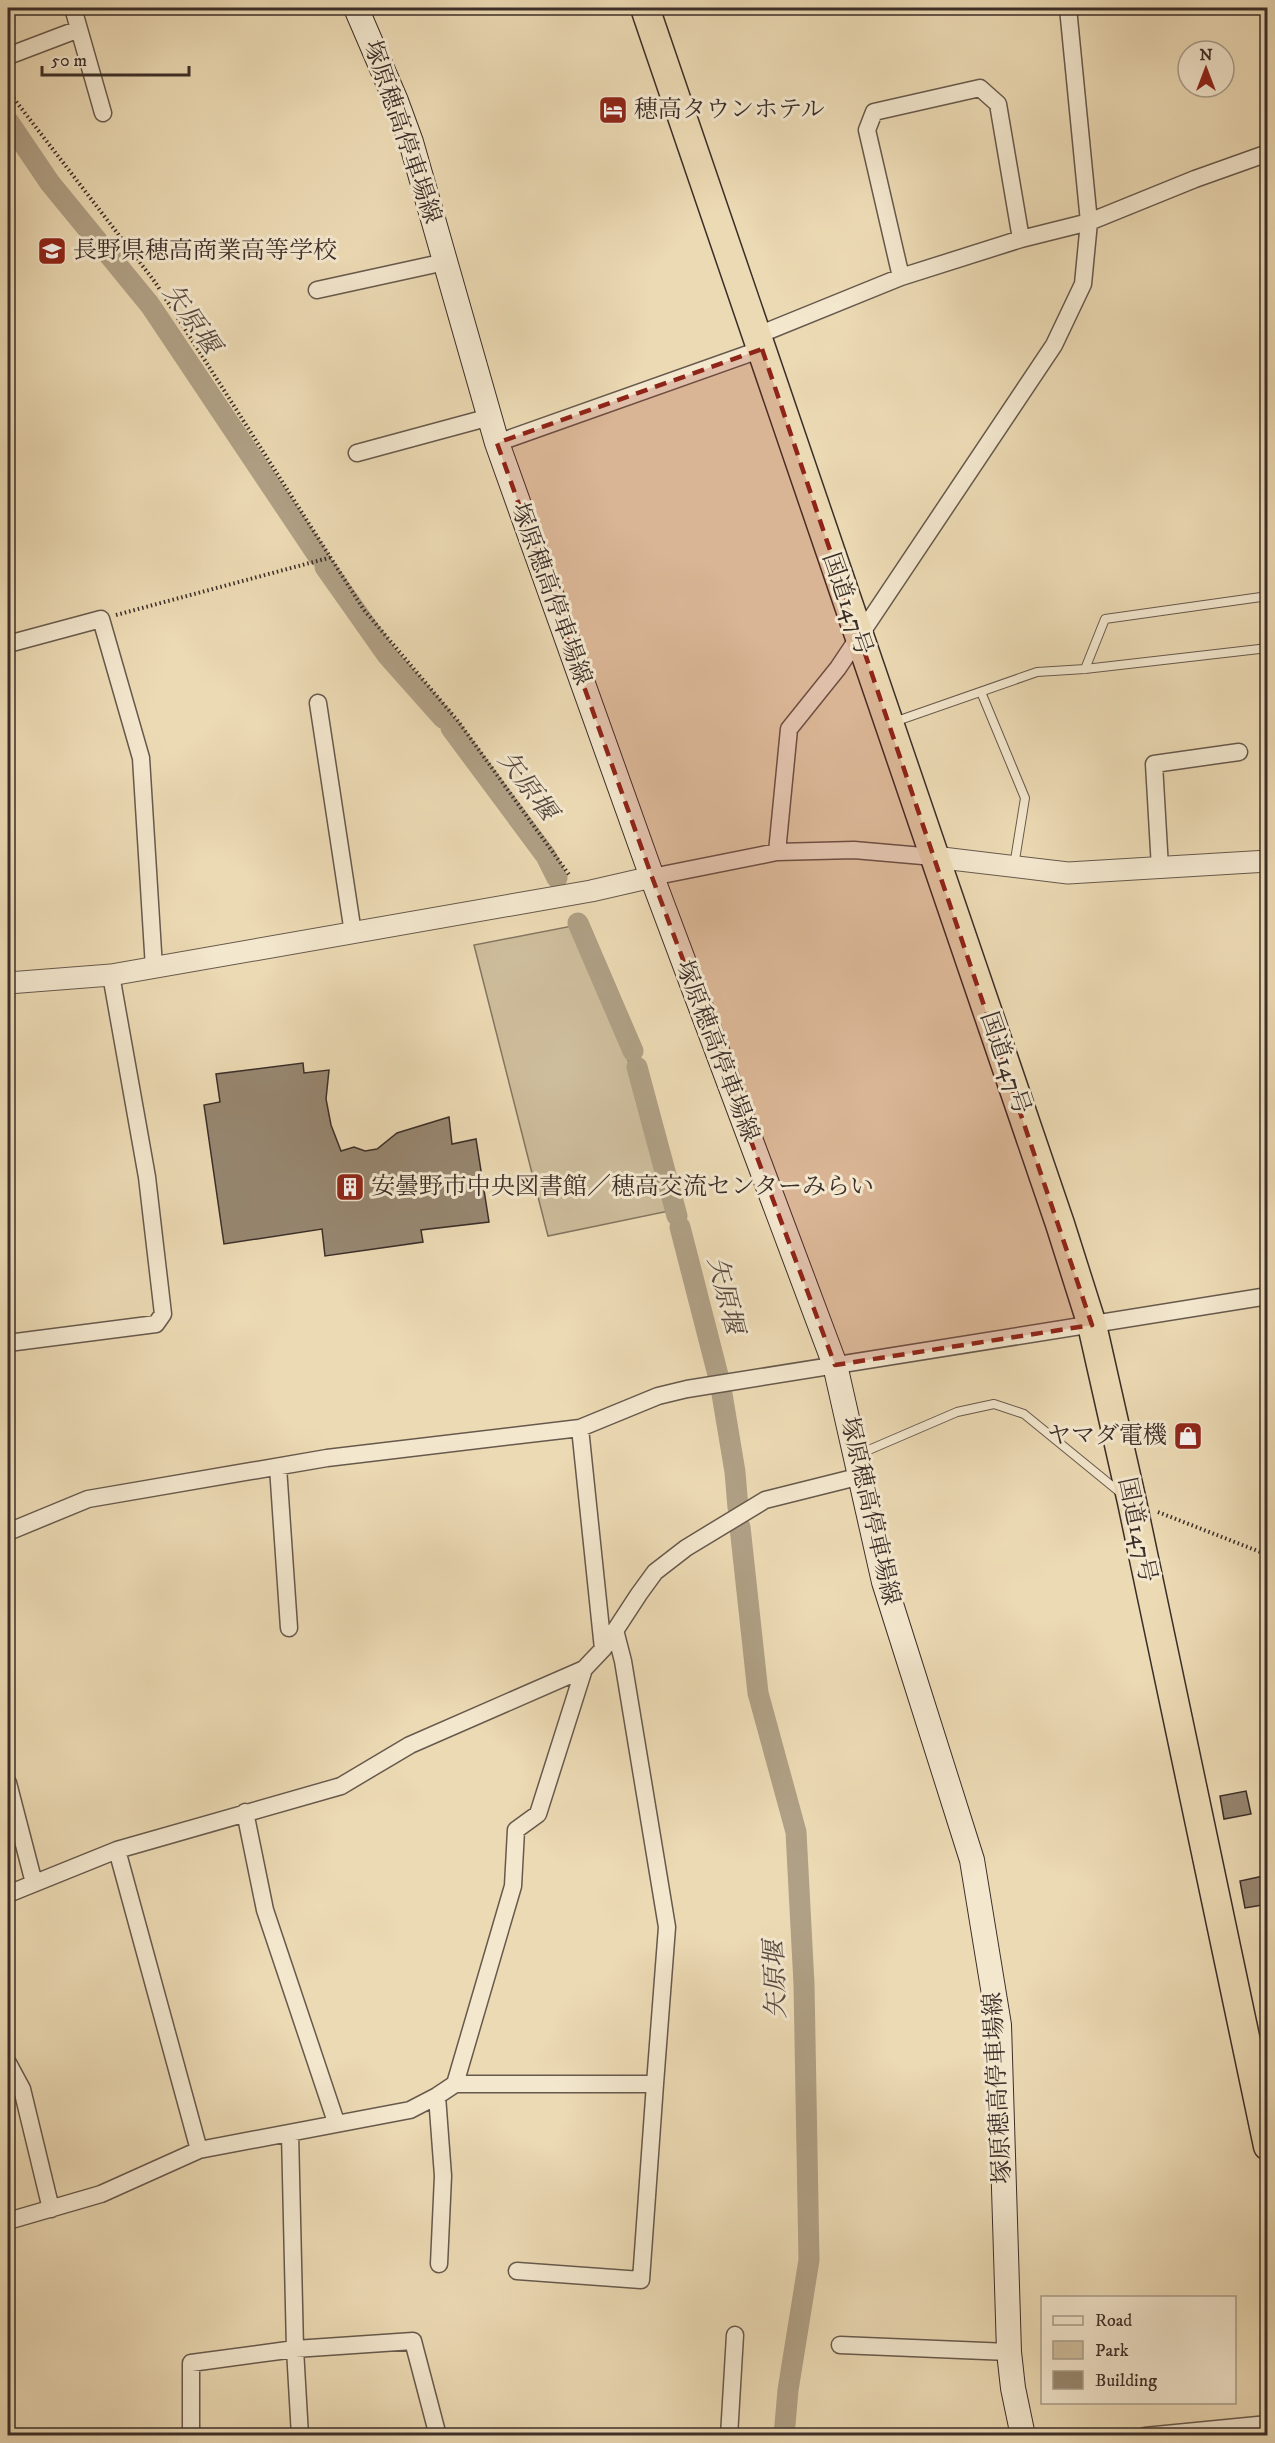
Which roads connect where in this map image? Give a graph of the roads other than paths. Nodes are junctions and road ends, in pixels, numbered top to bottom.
1 (73, 8) edge
2 (356, 8) edge
3 (645, 8) edge
4 (1068, 8) edge
5 (79, 29) junction
6 (8, 56) edge
7 (103, 113) dead end
8 (1268, 153) edge
9 (1089, 222) junction
10 (1021, 239) junction
11 (445, 262) junction
12 (901, 277) junction
13 (317, 290) dead end
14 (760, 342) junction
15 (490, 417) junction
16 (497, 443) junction
17 (357, 453) dead end
18 (1268, 596) edge
19 (858, 637) junction
20 (8, 644) edge
21 (1268, 648) edge
22 (1085, 669) junction
23 (981, 692) junction
24 (318, 703) dead end
25 (888, 724) junction
26 (1239, 752) dead end
27 (777, 852) junction
28 (934, 856) junction
29 (1268, 861) edge
30 (1014, 866) junction
31 (1160, 868) junction
32 (652, 877) junction
33 (353, 933) junction
34 (154, 968) junction
35 (111, 975) junction
36 (8, 983) edge
37 (1268, 1296) edge
38 (1092, 1325) junction
39 (8, 1344) edge
40 (835, 1365) junction
41 (580, 1428) junction
42 (859, 1466) junction
43 (278, 1467) junction
44 (1132, 1502) junction
45 (8, 1532) edge
46 (289, 1628) dead end
47 (615, 1630) junction
48 (603, 1649) junction
49 (584, 1669) junction
50 (8, 1783) edge
51 (245, 1812) junction
52 (117, 1850) junction
53 (34, 1883) junction
54 (8, 1894) edge
55 (8, 2063) edge
56 (454, 2084) junction
57 (655, 2084) junction
58 (437, 2096) junction
59 (336, 2122) junction
60 (290, 2133) junction
61 (1268, 2146) edge
62 (199, 2150) junction
63 (51, 2209) junction
64 (8, 2221) edge
65 (439, 2264) dead end
66 (517, 2271) dead end
67 (735, 2335) dead end
68 (840, 2345) dead end
69 (295, 2349) junction
70 (1009, 2352) junction
71 (1268, 2424) edge
72 (191, 2436) edge
73 (300, 2436) edge
74 (438, 2436) edge
75 (729, 2436) edge
76 (1023, 2436) edge
77 (1145, 2436) edge

1 - 5 street
2 - 11 main road, 塚原穂高停車場線
3 - 14 highway, 国道147号
4 - 9 street
5 - 6 street
5 - 7 street
8 - 9 street
9 - 10 street
9 - 19 street
10 - 12 street
10 - 12 street
11 - 13 street
11 - 15 main road, 塚原穂高停車場線
12 - 14 street
14 - 16 street
14 - 19 highway, 国道147号
15 - 16 main road, 塚原穂高停車場線
15 - 17 street
16 - 32 main road, 塚原穂高停車場線
18 - 22 lane
19 - 25 highway, 国道147号
19 - 27 street
20 - 34 street
21 - 22 lane
22 - 23 lane
23 - 25 lane
23 - 30 lane
24 - 33 street
25 - 28 highway, 国道147号
26 - 31 street
27 - 28 street
27 - 32 street
28 - 30 street
28 - 38 highway, 国道147号
29 - 31 street
30 - 31 street
32 - 33 street
32 - 40 main road, 塚原穂高停車場線
33 - 34 street
34 - 35 street
35 - 36 street
35 - 39 street
37 - 38 street
38 - 40 street
38 - 44 highway, 国道147号
40 - 41 street
40 - 42 main road, 塚原穂高停車場線
41 - 43 street
41 - 48 street
42 - 44 lane
42 - 47 street
42 - 70 main road, 塚原穂高停車場線
43 - 45 street
43 - 46 street
44 - 61 highway, 国道147号
47 - 48 street
47 - 57 street
48 - 49 street
49 - 51 street
49 - 56 street
50 - 53 street
51 - 52 street
51 - 59 street
52 - 53 street
52 - 62 street
53 - 54 street
55 - 63 street
56 - 57 street
56 - 58 street
57 - 66 street
58 - 59 street
58 - 65 street
59 - 60 street
60 - 62 street
60 - 69 street
62 - 63 street
63 - 64 street
67 - 75 street
68 - 70 street
69 - 72 street
69 - 73 street
69 - 74 street
70 - 76 main road, 塚原穂高停車場線
71 - 77 street

